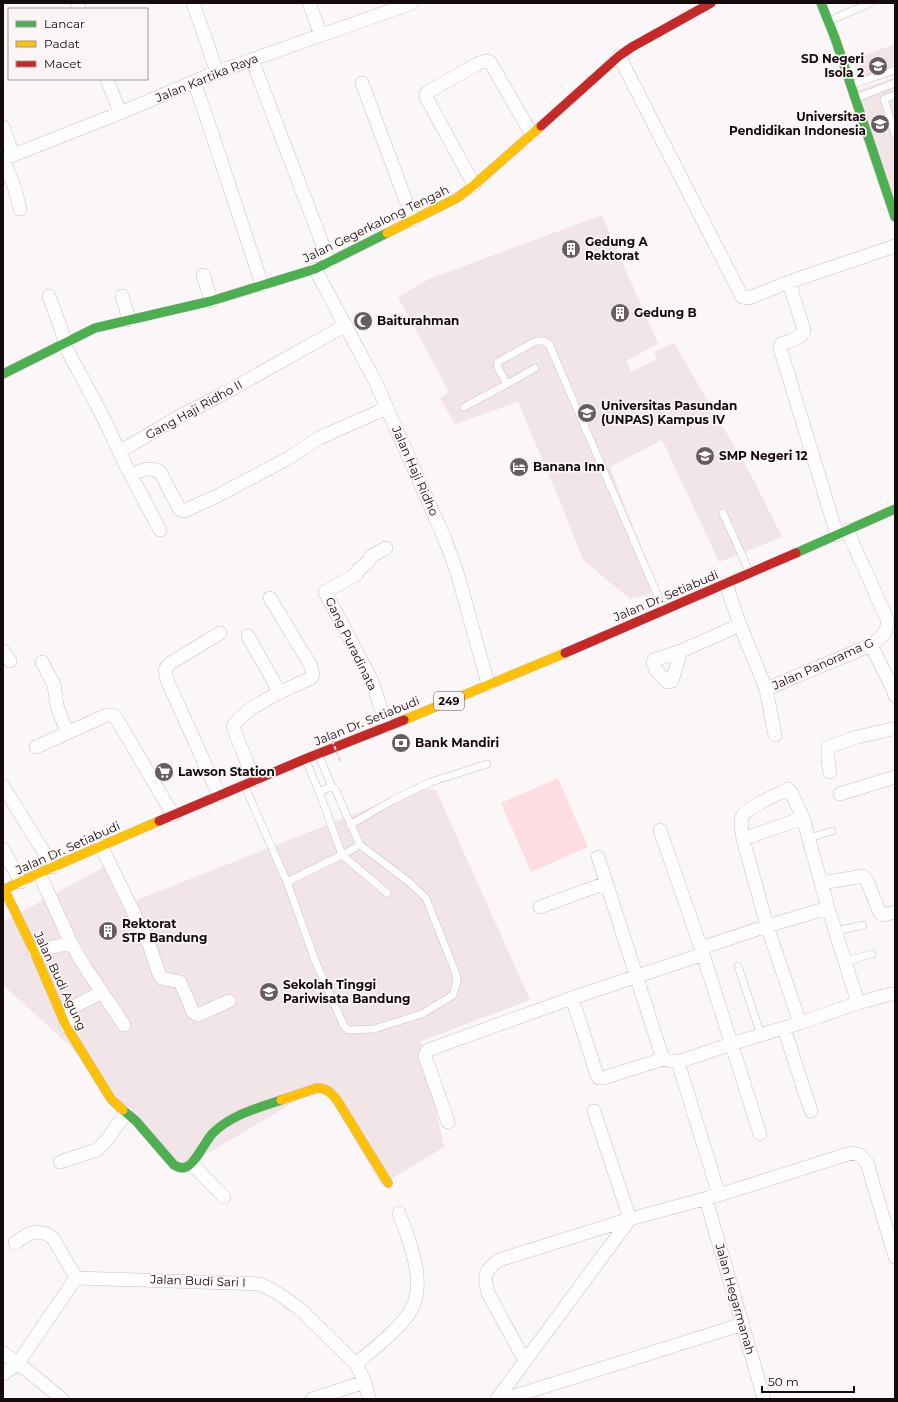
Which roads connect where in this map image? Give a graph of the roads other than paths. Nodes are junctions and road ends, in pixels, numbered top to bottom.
1 (193, 3) edge
2 (309, 3) edge
3 (412, 3) edge
4 (711, 3) edge
5 (821, 3) edge
6 (870, 3) edge
7 (829, 21) junction
8 (321, 36) junction
9 (619, 56) junction
10 (252, 60) junction
11 (895, 70) edge
12 (217, 72) junction
13 (107, 80) edge
14 (194, 82) junction
15 (362, 83) dead end
16 (895, 83) edge
17 (850, 85) junction
18 (895, 95) edge
19 (855, 98) junction
20 (120, 114) junction
21 (3, 127) edge
22 (531, 133) junction
23 (895, 135) edge
24 (6, 157) edge
25 (474, 185) junction
26 (893, 204) edge
27 (20, 209) dead end
28 (895, 217) edge
29 (412, 220) junction
30 (895, 246) edge
31 (329, 261) junction
32 (315, 269) junction
33 (203, 275) dead end
34 (789, 282) junction
35 (262, 285) junction
36 (49, 296) dead end
37 (122, 296) dead end
38 (210, 301) junction
39 (129, 320) junction
40 (346, 325) junction
41 (65, 344) junction
42 (535, 368) dead end
43 (3, 374) edge
44 (506, 384) junction
45 (464, 406) dead end
46 (387, 408) junction
47 (119, 452) junction
48 (131, 476) junction
49 (895, 509) edge
50 (723, 513) dead end
51 (160, 530) dead end
52 (842, 532) junction
53 (386, 548) dead end
54 (750, 573) junction
55 (726, 584) junction
56 (270, 598) dead end
57 (664, 610) junction
58 (740, 625) junction
59 (220, 633) dead end
60 (248, 636) dead end
61 (871, 645) junction
62 (681, 651) dead end
63 (42, 662) dead end
64 (488, 684) junction
65 (766, 689) junction
66 (280, 693) junction
67 (895, 696) edge
68 (387, 726) junction
69 (893, 729) dead end
70 (67, 732) junction
71 (775, 735) dead end
72 (36, 747) dead end
73 (318, 754) junction
74 (305, 759) junction
75 (487, 764) dead end
76 (830, 772) dead end
77 (895, 778) edge
78 (249, 782) junction
79 (3, 786) edge
80 (332, 787) junction
81 (320, 794) junction
82 (840, 794) dead end
83 (219, 795) junction
84 (173, 815) junction
85 (803, 818) junction
86 (350, 825) junction
87 (660, 830) dead end
88 (832, 832) dead end
89 (809, 838) junction
90 (743, 839) junction
91 (360, 845) junction
92 (101, 846) junction
93 (3, 849) edge
94 (342, 855) junction
95 (598, 857) dead end
96 (53, 867) junction
97 (39, 873) junction
98 (21, 882) junction
99 (287, 882) junction
100 (606, 883) junction
101 (822, 883) junction
102 (4, 890) edge
103 (387, 893) dead end
104 (540, 907) dead end
105 (828, 908) junction
106 (895, 912) edge
107 (863, 925) dead end
108 (767, 926) junction
109 (836, 931) junction
110 (70, 943) junction
111 (34, 951) junction
112 (702, 951) junction
113 (872, 954) dead end
114 (846, 961) junction
115 (738, 966) dead end
116 (637, 976) junction
117 (102, 992) junction
118 (895, 994) edge
119 (572, 998) junction
120 (229, 1001) dead end
121 (858, 1003) junction
122 (800, 1023) junction
123 (124, 1025) dead end
124 (66, 1026) junction
125 (784, 1028) junction
126 (761, 1035) junction
127 (731, 1044) junction
128 (663, 1059) junction
129 (678, 1062) junction
130 (594, 1111) dead end
131 (811, 1111) dead end
132 (126, 1112) junction
133 (448, 1122) dead end
134 (760, 1134) dead end
135 (60, 1162) dead end
136 (192, 1164) junction
137 (388, 1183) dead end
138 (719, 1195) junction
139 (224, 1197) dead end
140 (706, 1199) junction
141 (399, 1213) dead end
142 (630, 1219) junction
143 (15, 1243) dead end
144 (895, 1257) edge
145 (76, 1278) junction
146 (742, 1324) junction
147 (3, 1353) edge
148 (525, 1361) junction
149 (18, 1363) junction
150 (356, 1364) junction
151 (3, 1374) edge
152 (365, 1382) junction
153 (62, 1399) edge
154 (312, 1399) edge
155 (369, 1399) edge
156 (497, 1399) edge
157 (505, 1399) edge
158 (764, 1399) edge

1 - 12 street
2 - 8 street
3 - 8 street, Jalan Kartika Raya
4 - 9 street, Jalan Gegerkalong Tengah
5 - 7 street
6 - 7 lane
7 - 17 street
8 - 10 street, Jalan Kartika Raya
9 - 22 street, Jalan Gegerkalong Tengah
9 - 34 street
10 - 12 street, Jalan Kartika Raya
10 - 31 street
11 - 17 lane
12 - 14 street, Jalan Kartika Raya
13 - 20 street
14 - 20 street, Jalan Kartika Raya
14 - 35 street
15 - 29 street
16 - 19 lane
17 - 19 street
18 - 23 lane
19 - 26 street
20 - 24 street, Jalan Kartika Raya
21 - 24 street
22 - 25 street, Jalan Gegerkalong Tengah
22 - 25 street
24 - 27 street
25 - 29 street, Jalan Gegerkalong Tengah
26 - 28 street
29 - 31 street, Jalan Gegerkalong Tengah
30 - 34 street
31 - 32 street, Jalan Gegerkalong Tengah
32 - 35 street, Jalan Gegerkalong Tengah
32 - 40 street, Jalan Haji Ridho
33 - 38 street
34 - 52 street, Jalan Panorama G
35 - 38 street, Jalan Gegerkalong Tengah
36 - 41 street
37 - 39 street
38 - 39 street, Jalan Gegerkalong Tengah
39 - 41 street, Jalan Gegerkalong Tengah
40 - 46 street, Jalan Haji Ridho
40 - 47 street, Gang Haji Ridho II
41 - 43 street, Jalan Gegerkalong Tengah
41 - 47 street
42 - 44 lane
44 - 45 lane
44 - 57 lane
46 - 48 street
46 - 64 street, Jalan Haji Ridho
47 - 48 street
48 - 51 street
49 - 52 street, Jalan Dr. Setiabudi / 249
50 - 54 lane
52 - 54 street, Jalan Dr. Setiabudi / 249
52 - 61 street, Jalan Panorama G
53 - 68 street, Gang Puradinata
54 - 55 street, Jalan Dr. Setiabudi / 249
55 - 57 street, Jalan Dr. Setiabudi / 249
55 - 58 street
56 - 66 street
57 - 64 street, Jalan Dr. Setiabudi / 249
58 - 62 street
58 - 65 street
59 - 83 street
60 - 66 street
61 - 65 street, Jalan Panorama G
61 - 67 street
63 - 70 street
64 - 68 street, Jalan Dr. Setiabudi / 249
65 - 71 street
66 - 78 street
68 - 73 street, Jalan Dr. Setiabudi / 249
69 - 76 street
70 - 72 street
70 - 84 street
73 - 74 street, Jalan Dr. Setiabudi / 249
73 - 80 lane
74 - 78 street, Jalan Dr. Setiabudi / 249
74 - 81 lane
75 - 86 lane
77 - 82 street
78 - 83 street, Jalan Dr. Setiabudi / 249
78 - 99 lane
79 - 96 street
80 - 81 lane
80 - 86 lane
81 - 94 lane
83 - 84 street, Jalan Dr. Setiabudi / 249
84 - 92 street, Jalan Dr. Setiabudi / 249
85 - 89 street
85 - 90 street
85 - 90 street
86 - 91 lane
87 - 112 street
88 - 89 lane
89 - 101 street
90 - 108 street
91 - 94 lane
91 - 99 lane
92 - 96 street, Jalan Dr. Setiabudi / 249
92 - 120 street
93 - 98 street
94 - 99 lane
94 - 103 lane
95 - 100 street
96 - 97 street, Jalan Dr. Setiabudi / 249
97 - 98 street, Jalan Dr. Setiabudi / 249
97 - 110 street
98 - 102 street, Jalan Dr. Setiabudi / 249
100 - 104 street
100 - 116 street
101 - 105 street
101 - 106 street
102 - 111 street, Jalan Budi Agung
105 - 108 street
105 - 109 street
107 - 109 lane
108 - 112 street
108 - 122 street
109 - 114 street
110 - 111 street
110 - 117 street
111 - 124 street, Jalan Budi Agung
112 - 116 street
112 - 127 street
113 - 114 lane
114 - 121 street
115 - 126 lane
116 - 119 street
116 - 128 street
117 - 123 street
117 - 124 street
118 - 121 street
119 - 128 street
119 - 133 street
121 - 122 street
122 - 125 street
124 - 132 street, Jalan Budi Agung
125 - 126 street
125 - 131 street
126 - 127 street
127 - 129 street
127 - 134 street
128 - 129 street
129 - 138 street
130 - 142 street
132 - 135 street
132 - 136 street, Jalan Budi Agung
136 - 137 street
136 - 139 street
138 - 140 street
138 - 144 street
140 - 142 street
140 - 146 street, Jalan Hegarmanah
141 - 150 street
142 - 148 street
142 - 148 street
143 - 145 street
145 - 149 street
145 - 150 street, Jalan Budi Sari I
146 - 157 street
146 - 158 street, Jalan Hegarmanah
147 - 149 street
148 - 156 street
149 - 151 street
149 - 153 street
150 - 152 street, Jalan Budi Sari I
152 - 154 street
152 - 155 street, Jalan Budi Sari I

